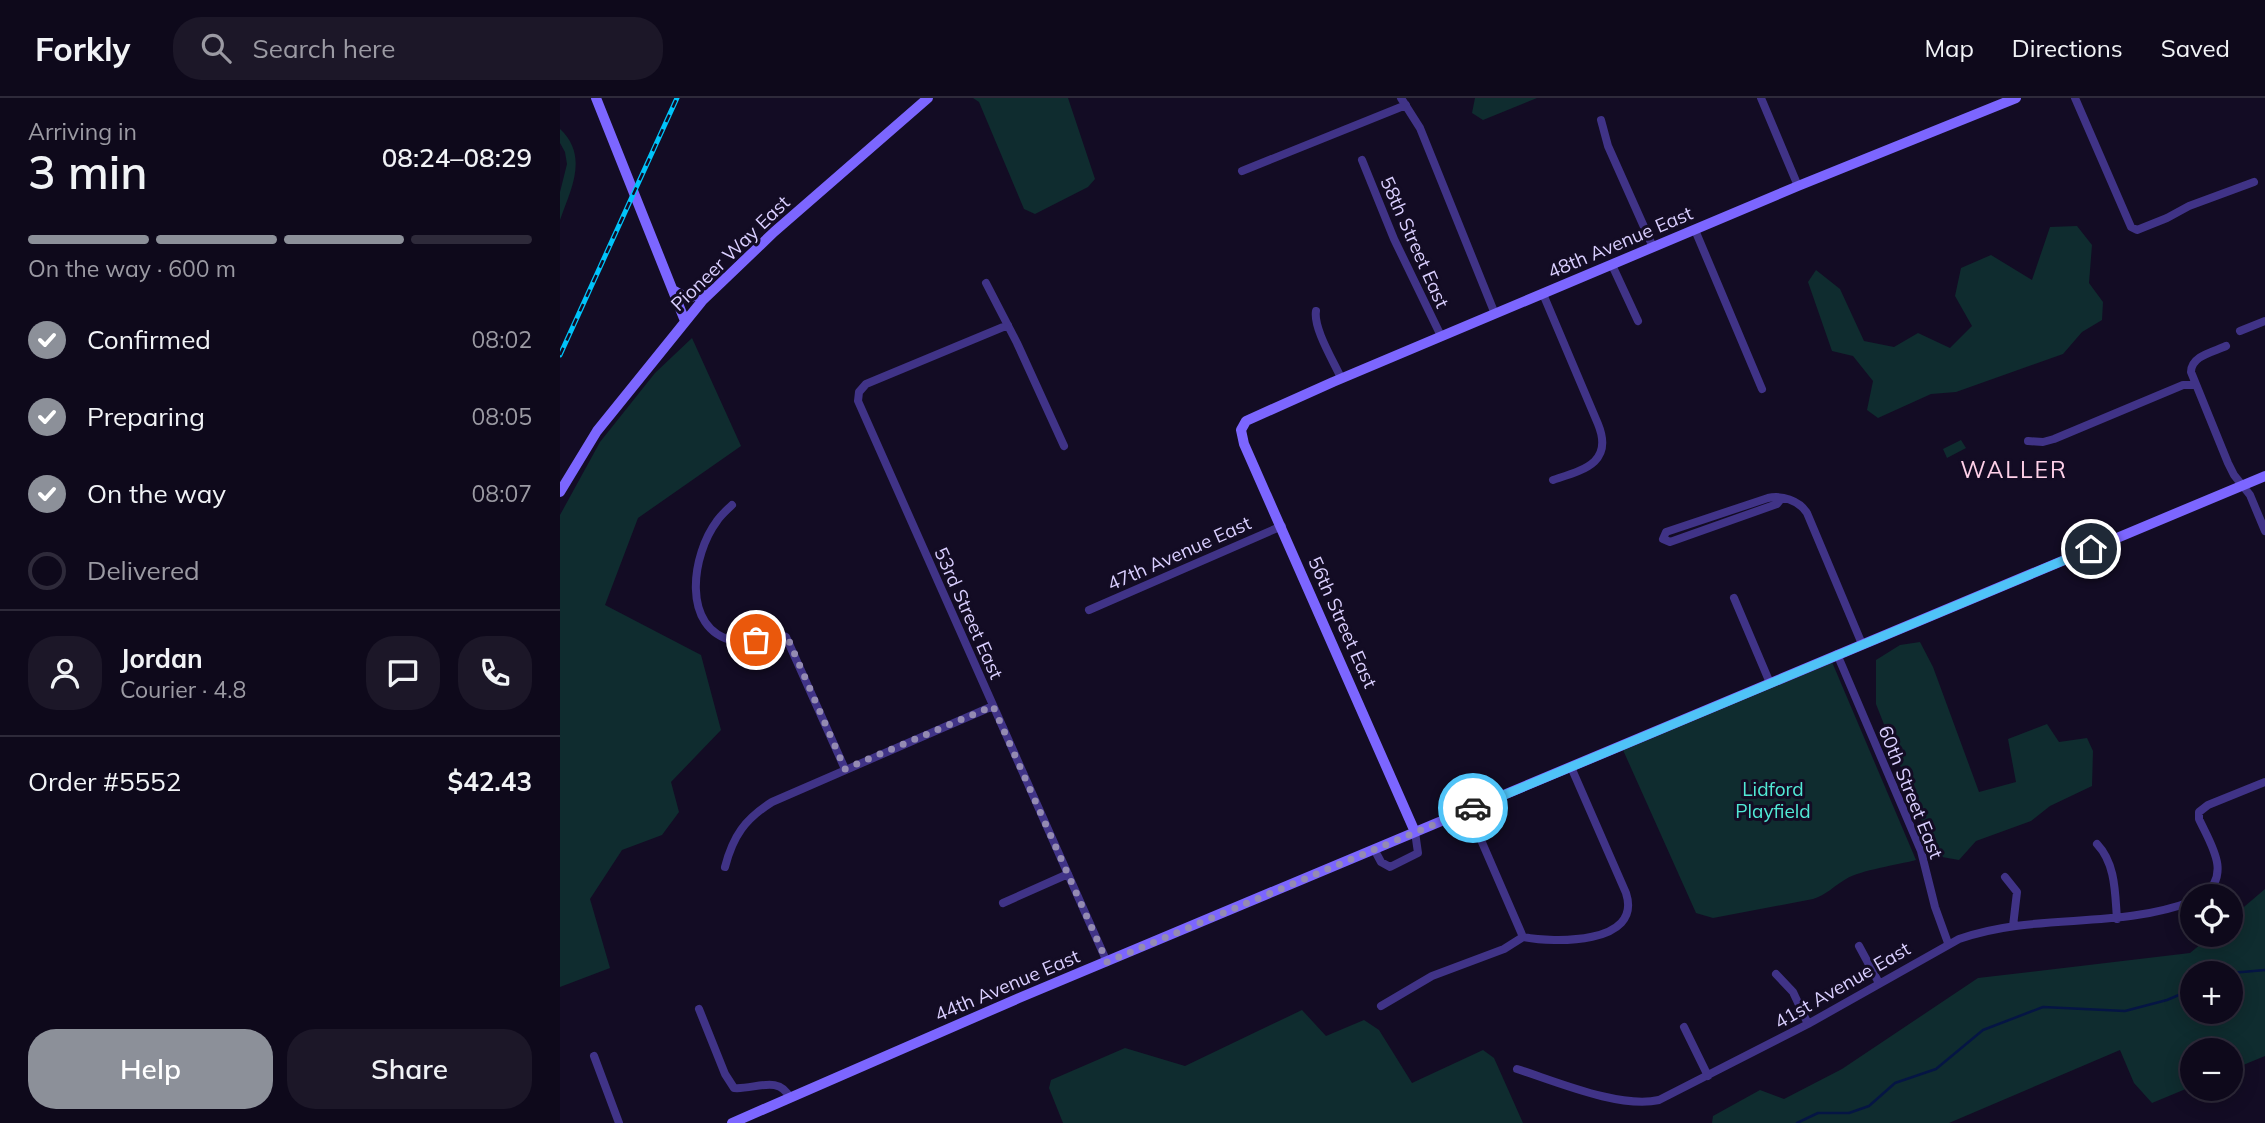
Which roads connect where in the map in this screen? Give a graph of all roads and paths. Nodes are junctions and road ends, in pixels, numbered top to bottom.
1 (596, 98) edge
2 (928, 98) edge
3 (1761, 98) edge
4 (2016, 98) edge
5 (2075, 98) edge
6 (1404, 102) edge
7 (1601, 120) dead end
8 (1362, 160) dead end
9 (1242, 172) dead end
10 (2254, 182) dead end
11 (1798, 186) junction
12 (1695, 230) junction
13 (1653, 247) junction
14 (1612, 265) junction
15 (986, 283) dead end
16 (671, 288) junction
17 (714, 289) junction
18 (1543, 294) junction
19 (1316, 311) dead end
20 (1495, 314) junction
21 (685, 321) junction
22 (1639, 321) dead end
23 (2265, 321) edge
24 (1008, 325) junction
25 (2239, 331) dead end
26 (1441, 336) junction
27 (2226, 346) dead end
28 (1341, 379) junction
29 (2194, 385) junction
30 (1762, 389) dead end
31 (1242, 426) joint
32 (2028, 441) dead end
33 (1064, 446) dead end
34 (2265, 476) edge
35 (1553, 480) dead end
36 (2243, 485) junction
37 (560, 492) edge
38 (1781, 499) junction
39 (732, 505) dead end
40 (1282, 526) junction
41 (2265, 531) edge
42 (1734, 598) dead end
43 (1089, 610) dead end
44 (1862, 644) junction
45 (1837, 654) junction
46 (1770, 683) junction
47 (993, 706) junction
48 (1571, 766) junction
49 (845, 769) junction
50 (2265, 782) edge
51 (1468, 810) junction
52 (1415, 832) junction
53 (2097, 844) dead end
54 (1374, 849) junction
55 (725, 867) dead end
56 (1068, 874) junction
57 (2005, 877) dead end
58 (2215, 884) edge
59 (1003, 903) dead end
60 (2180, 905) edge
61 (2117, 919) junction
62 (2013, 926) junction
63 (1523, 937) junction
64 (1948, 943) junction
65 (1859, 946) dead end
66 (1107, 962) junction
67 (1776, 974) dead end
68 (1879, 984) junction
69 (1381, 1006) dead end
70 (699, 1009) dead end
71 (1808, 1024) junction
72 (1684, 1027) dead end
73 (594, 1056) dead end
74 (1517, 1069) dead end
75 (1708, 1076) junction
76 (790, 1098) junction
77 (619, 1123) edge
78 (732, 1123) edge

1 - 16 street
2 - 17 street, Pioneer Way East
3 - 11 street
4 - 11 street, 48th Avenue East
5 - 10 street
6 - 9 street
6 - 20 street
7 - 13 street
8 - 26 street, 58th Street East
11 - 12 street, 48th Avenue East
12 - 13 street, 48th Avenue East
12 - 30 street
13 - 14 street, 48th Avenue East
14 - 18 street, 48th Avenue East
14 - 22 street
15 - 24 street
16 - 17 street
16 - 21 street
17 - 21 street, Pioneer Way East
18 - 20 street, 48th Avenue East
18 - 35 street
19 - 28 street
20 - 26 street, 48th Avenue East
21 - 37 street, Pioneer Way East
23 - 25 street
24 - 33 street
24 - 47 street, 53rd Street East
26 - 28 street, 48th Avenue East
27 - 29 street
28 - 31 street, 48th Avenue East
29 - 32 street
29 - 36 street
31 - 40 street, 56th Street East
34 - 36 street, 44th Avenue East
36 - 41 street
36 - 44 street, 44th Avenue East
38 - 38 street
38 - 44 street
39 - 49 street
40 - 43 street, 47th Avenue East
40 - 52 street, 56th Street East
42 - 46 street
44 - 45 street, 44th Avenue East
45 - 46 street, 44th Avenue East
45 - 64 street, 60th Street East
46 - 48 street, 44th Avenue East
47 - 49 street
47 - 56 street, 53rd Street East
48 - 51 street, 44th Avenue East
48 - 63 street
49 - 55 street
50 - 58 street
51 - 52 street, 44th Avenue East
51 - 63 street
52 - 54 street, 44th Avenue East
52 - 54 street
53 - 61 street
54 - 66 street, 44th Avenue East
56 - 59 street
56 - 66 street, 53rd Street East
57 - 62 street
60 - 61 street, 41st Avenue East
61 - 62 street, 41st Avenue East
62 - 64 street, 41st Avenue East
63 - 69 street
64 - 68 street, 41st Avenue East
65 - 68 street
66 - 76 street, 44th Avenue East
67 - 71 street
68 - 71 street, 41st Avenue East
70 - 76 street
71 - 75 street, 41st Avenue East
72 - 75 street
73 - 77 street
74 - 75 street, 41st Avenue East
76 - 78 street, 44th Avenue East

